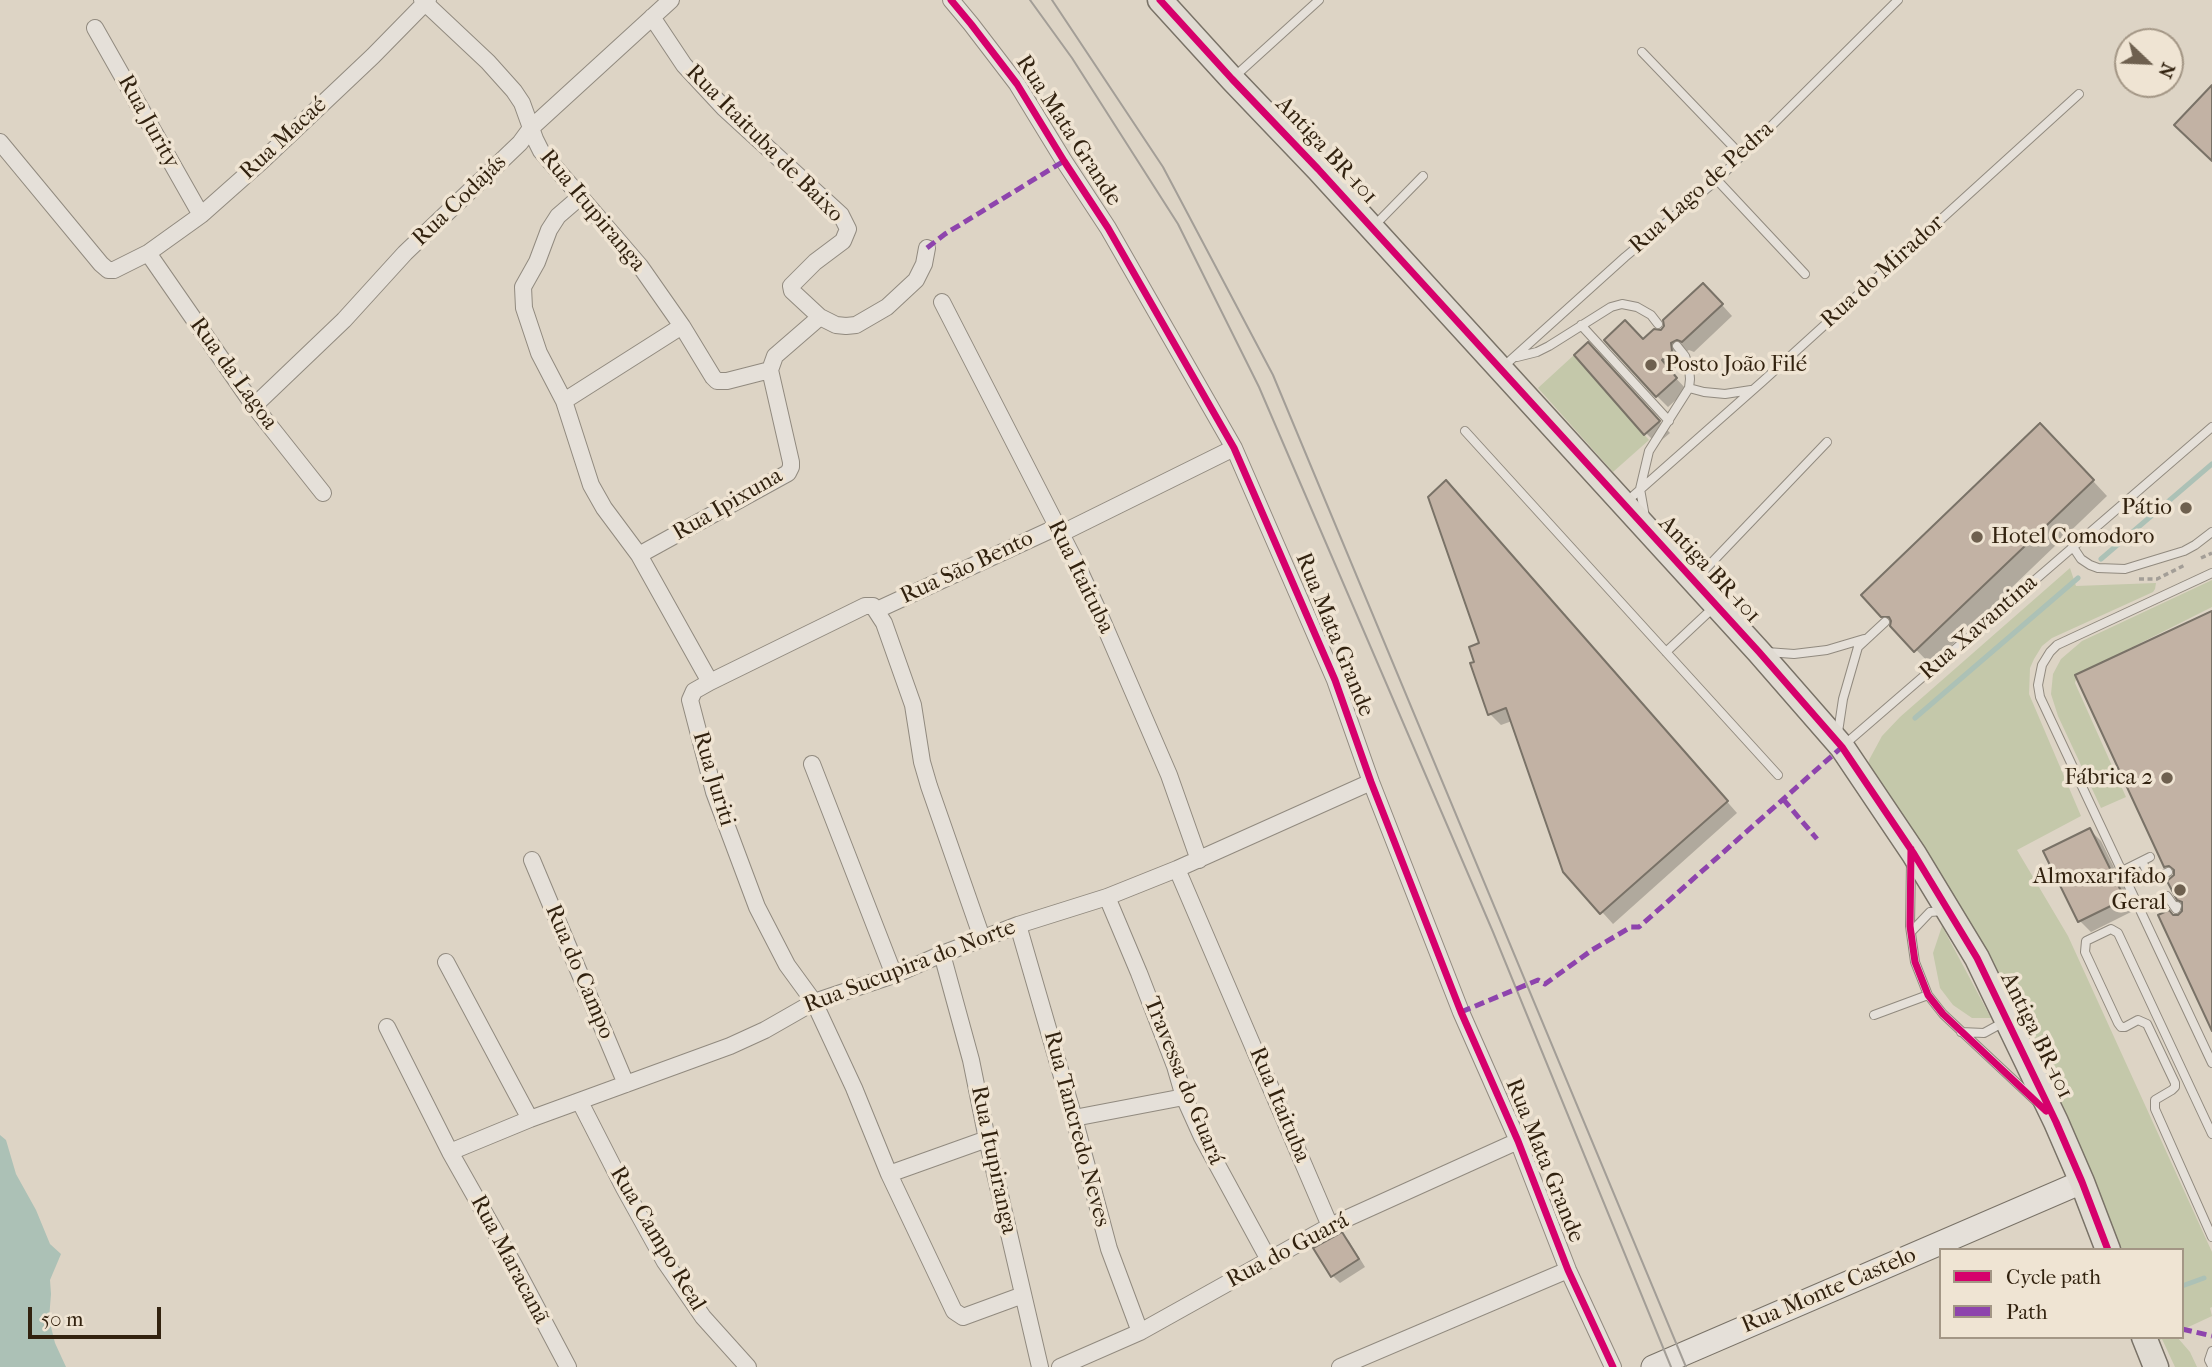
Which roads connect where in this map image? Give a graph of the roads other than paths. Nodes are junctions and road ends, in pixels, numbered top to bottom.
1 (671, 0) edge
2 (951, 0) edge
3 (1161, 0) edge
4 (1319, 0) edge
5 (1898, 0) edge
6 (425, 1) edge
7 (652, 17) junction
8 (95, 28) dead end
9 (1642, 52) dead end
10 (1232, 79) junction
11 (2079, 94) dead end
12 (531, 128) junction
13 (0, 142) edge
14 (1742, 156) junction
15 (1423, 176) dead end
16 (1717, 180) junction
17 (580, 197) junction
18 (201, 215) junction
19 (1372, 228) junction
20 (927, 248) dead end
21 (148, 253) junction
22 (1805, 274) dead end
23 (942, 302) dead end
24 (820, 317) junction
25 (1658, 324) dead end
26 (1581, 325) junction
27 (682, 326) junction
28 (1677, 346) dead end
29 (1508, 364) junction
30 (770, 370) junction
31 (1689, 388) junction
32 (1752, 389) junction
33 (564, 401) junction
34 (254, 406) junction
35 (1669, 421) junction
36 (2212, 428) edge
37 (1465, 431) dead end
38 (1827, 442) dead end
39 (1234, 448) junction
40 (323, 493) dead end
41 (1631, 497) junction
42 (1058, 531) junction
43 (2212, 531) edge
44 (2073, 547) junction
45 (639, 555) junction
46 (2212, 573) edge
47 (1694, 582) junction
48 (1716, 606) junction
49 (880, 617) junction
50 (1885, 622) dead end
51 (1872, 634) junction
52 (1666, 652) junction
53 (1759, 652) junction
54 (710, 682) junction
55 (1840, 745) junction
56 (812, 764) dead end
57 (1778, 775) dead end
58 (1371, 782) junction
59 (1911, 849) junction
60 (532, 860) dead end
61 (1199, 860) junction
62 (1177, 869) junction
63 (2122, 871) junction
64 (2168, 872) dead end
65 (2166, 896) dead end
66 (1107, 897) junction
67 (2177, 906) dead end
68 (1952, 915) junction
69 (1018, 925) junction
70 (1911, 932) junction
71 (982, 938) junction
72 (942, 954) junction
73 (446, 962) dead end
74 (894, 975) junction
75 (1928, 995) junction
76 (814, 1002) junction
77 (1874, 1015) dead end
78 (2007, 1019) junction
79 (387, 1027) dead end
80 (1961, 1032) junction
81 (2212, 1063) edge
82 (626, 1084) junction
83 (1185, 1097) junction
84 (580, 1102) junction
85 (1074, 1118) junction
86 (2054, 1118) junction
87 (530, 1119) junction
88 (2212, 1134) edge
89 (987, 1139) junction
90 (1518, 1141) junction
91 (450, 1152) junction
92 (889, 1174) junction
93 (2082, 1182) junction
94 (1330, 1226) junction
95 (2212, 1237) edge
96 (2107, 1248) edge
97 (1269, 1260) junction
98 (1568, 1270) junction
99 (1023, 1295) junction
100 (1140, 1332) junction
101 (2145, 1339) edge
102 (2212, 1351) edge
103 (2212, 1366) edge
104 (568, 1367) edge
105 (748, 1367) edge
106 (1040, 1367) edge
107 (1060, 1367) edge
108 (1340, 1367) edge
109 (1613, 1367) edge
110 (1653, 1367) edge
111 (2156, 1367) edge

1 - 7 street, Rua Codajás
2 - 39 street, Rua Mata Grande
3 - 10 main road, Antiga BR-101
4 - 10 lane
5 - 14 lane, Rua Lago de Pedra
6 - 12 street, Rua Itupiranga
6 - 18 street, Rua Macaé
7 - 12 street, Rua Codajás
7 - 24 street, Rua Itaituba de Baixo
8 - 18 street, Rua Jurity
9 - 14 lane
10 - 19 main road, Antiga BR-101
11 - 32 lane, Rua do Mirador
12 - 17 street, Rua Itupiranga
12 - 34 street, Rua Codajás
13 - 21 street, Rua Macaé
14 - 16 lane, Rua Lago de Pedra
15 - 19 lane
16 - 22 lane
16 - 29 lane, Rua Lago de Pedra
17 - 27 street, Rua Itupiranga
17 - 33 street
18 - 21 street, Rua Macaé
19 - 29 main road, Antiga BR-101
20 - 24 street
21 - 34 street, Rua da Lagoa
23 - 42 street, Rua Itaituba
24 - 30 street
25 - 26 lane
26 - 29 lane
26 - 35 lane
27 - 30 street, Rua Itupiranga
27 - 33 street
28 - 31 lane
29 - 41 main road, Antiga BR-101
30 - 45 street, Rua Ipixuna
31 - 32 lane
31 - 35 lane
32 - 41 lane, Rua do Mirador
33 - 45 street
34 - 40 street, Rua da Lagoa
35 - 41 lane
36 - 44 lane, Rua Xavantina
37 - 52 lane
38 - 47 lane
39 - 42 street, Rua São Bento
39 - 58 street, Rua Mata Grande
41 - 47 main road, Antiga BR-101
42 - 49 street, Rua São Bento
42 - 61 street, Rua Itaituba
43 - 44 lane
44 - 55 lane, Rua Xavantina
45 - 54 street
46 - 63 lane
47 - 48 main road, Antiga BR-101
48 - 52 lane
48 - 53 main road, Antiga BR-101
49 - 54 street, Rua São Bento
49 - 71 street
50 - 51 lane
51 - 53 lane
51 - 55 lane
52 - 57 lane
53 - 55 main road, Antiga BR-101
54 - 76 street, Rua Juriti
55 - 59 main road, Antiga BR-101
56 - 74 street
58 - 61 street, Rua Sucupira do Norte
58 - 90 street, Rua Mata Grande
59 - 68 main road, Antiga BR-101
59 - 70 lane
60 - 82 street, Rua do Campo
61 - 62 street, Rua Sucupira do Norte
62 - 66 street, Rua Sucupira do Norte
62 - 94 street, Rua Itaituba
63 - 64 lane
63 - 81 lane
65 - 67 lane
66 - 69 street, Rua Sucupira do Norte
66 - 83 street, Travessa do Guará
68 - 70 lane
68 - 78 main road, Antiga BR-101
69 - 71 street, Rua Sucupira do Norte
69 - 85 street, Rua Tancredo Neves
70 - 75 lane
71 - 72 street, Rua Sucupira do Norte
72 - 74 street, Rua Sucupira do Norte
72 - 89 street, Rua Itupiranga
73 - 87 street
74 - 76 street, Rua Sucupira do Norte
75 - 77 lane
75 - 80 lane
76 - 82 street, Rua Sucupira do Norte
76 - 92 street, Rua Juriti
78 - 80 lane
78 - 86 main road, Antiga BR-101
79 - 91 street, Rua Maracanã
80 - 86 lane
82 - 84 street, Rua Sucupira do Norte
83 - 85 street
83 - 97 street, Travessa do Guará
84 - 87 street, Rua Sucupira do Norte
84 - 105 street, Rua Campo Real
85 - 100 street, Rua Tancredo Neves
86 - 93 main road, Antiga BR-101
87 - 91 street, Rua Sucupira do Norte
88 - 95 lane
89 - 92 street
89 - 99 street, Rua Itupiranga
90 - 94 street, Rua do Guará
90 - 98 street, Rua Mata Grande
91 - 104 street, Rua Maracanã
92 - 99 street, Rua Juriti
93 - 96 main road, Antiga BR-101
93 - 110 street, Rua Monte Castelo
94 - 97 street, Rua do Guará
97 - 100 street, Rua do Guará
98 - 108 street
98 - 109 street, Rua Mata Grande
99 - 106 street, Rua Itupiranga
100 - 107 street, Rua do Guará
101 - 111 main road
102 - 103 lane

